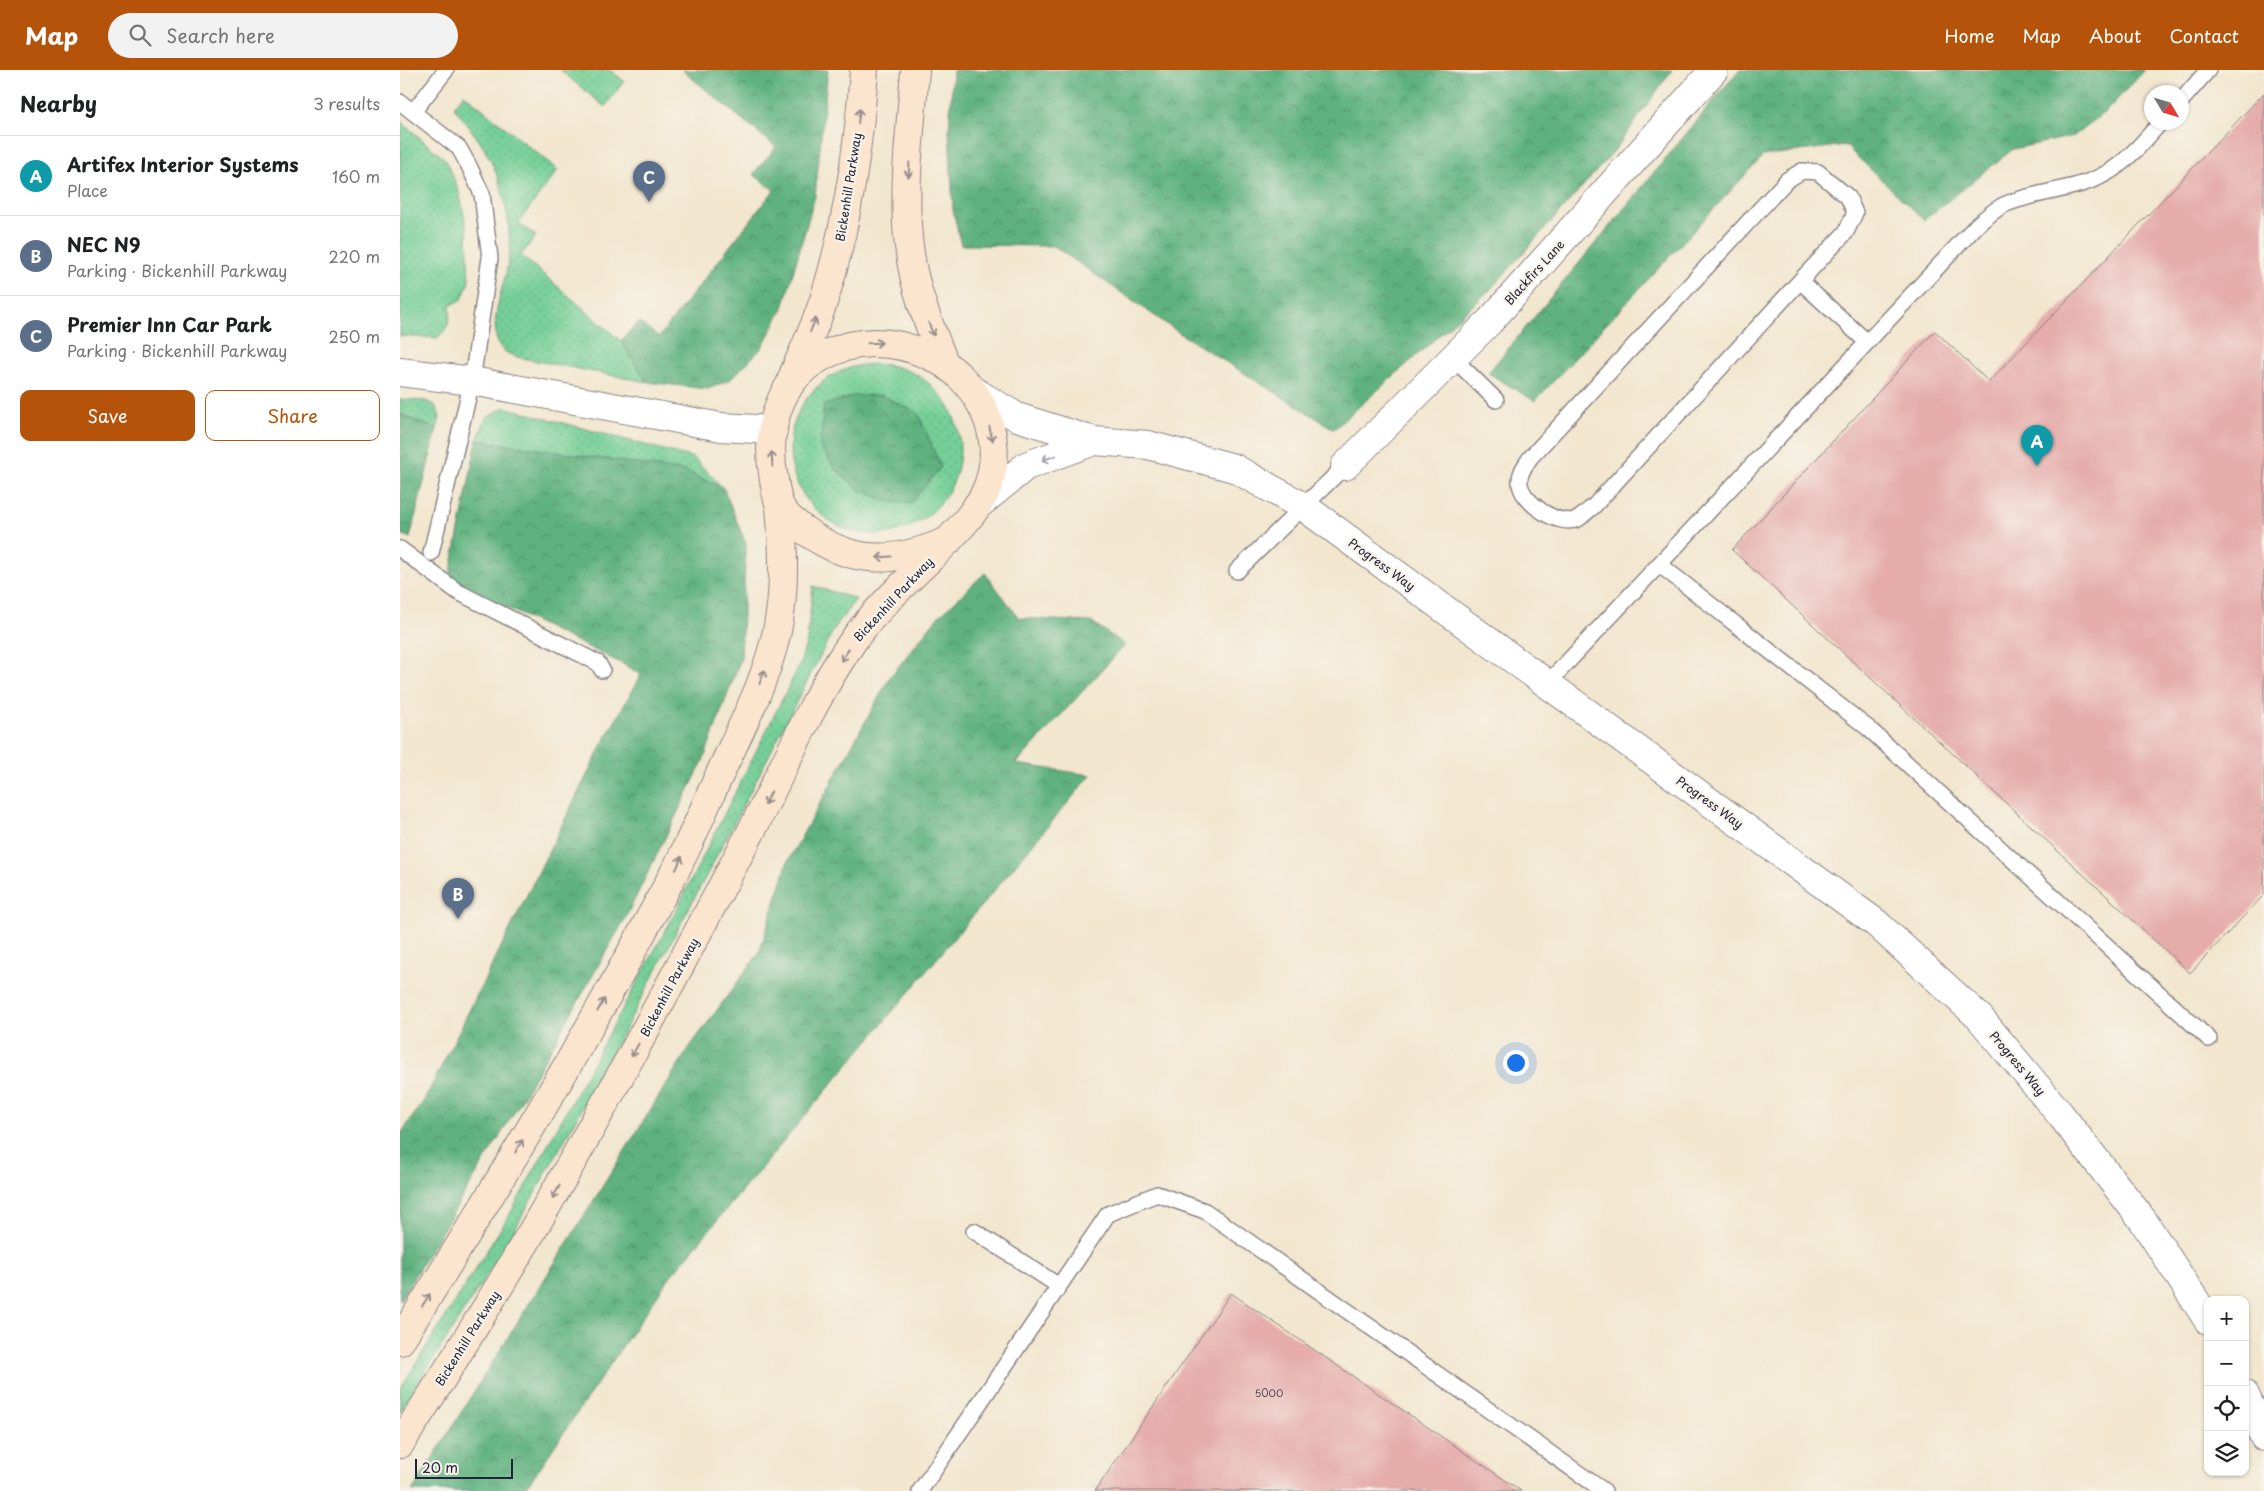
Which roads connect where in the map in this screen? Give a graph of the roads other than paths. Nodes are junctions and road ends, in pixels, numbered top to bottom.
1 (446, 70) edge
2 (864, 70) edge
3 (915, 70) edge
4 (1714, 70) edge
5 (2208, 70) edge
6 (2189, 92) edge
7 (400, 102) edge
8 (413, 112) junction
9 (2154, 130) edge
10 (1800, 281) junction
11 (1867, 342) junction
12 (1452, 357) junction
13 (944, 362) junction
14 (400, 372) edge
15 (472, 381) junction
16 (788, 386) junction
17 (972, 390) junction
18 (1496, 400) dead end
19 (773, 430) junction
20 (1094, 442) junction
21 (1345, 466) joint
22 (976, 506) junction
23 (780, 507) junction
24 (1304, 507) junction
25 (948, 541) junction
26 (400, 548) edge
27 (431, 553) dead end
28 (1660, 565) junction
29 (1238, 571) dead end
30 (602, 670) dead end
31 (1547, 684) junction
32 (2209, 1039) dead end
33 (974, 1231) dead end
34 (1059, 1286) junction
35 (2204, 1314) edge
36 (400, 1341) edge
37 (2249, 1404) edge
38 (2264, 1437) edge
39 (400, 1444) edge
40 (920, 1491) edge
41 (1604, 1491) edge

1 - 8 lane
16 -> 2 main road, Bickenhill Parkway
3 -> 13 main road
4 - 12 street, Blackfirs Lane
5 - 6 lane
7 - 8 lane
8 - 15 lane
9 - 11 lane
10 - 10 lane
10 - 11 lane
11 - 28 lane
12 - 18 lane
12 - 21 street, Blackfirs Lane
16 -> 13 main road
13 - 17 main road, Bickenhill Parkway
14 - 15 street
15 - 19 street
15 - 27 lane
16 - 19 main road, Bickenhill Parkway
17 - 20 street, Progress Way
17 -> 22 main road, Bickenhill Parkway
23 -> 19 main road, Bickenhill Parkway
20 -> 22 street, Progress Way
20 - 24 street, Progress Way
21 - 24 lane
22 - 25 main road, Bickenhill Parkway
25 -> 23 main road
36 -> 23 main road
24 - 29 lane
24 - 31 street, Progress Way
25 -> 39 main road, Bickenhill Parkway
26 - 30 lane
28 - 31 lane
28 - 32 lane
31 - 35 street, Progress Way
33 - 34 lane
34 - 40 lane
34 - 41 lane
37 - 38 street

